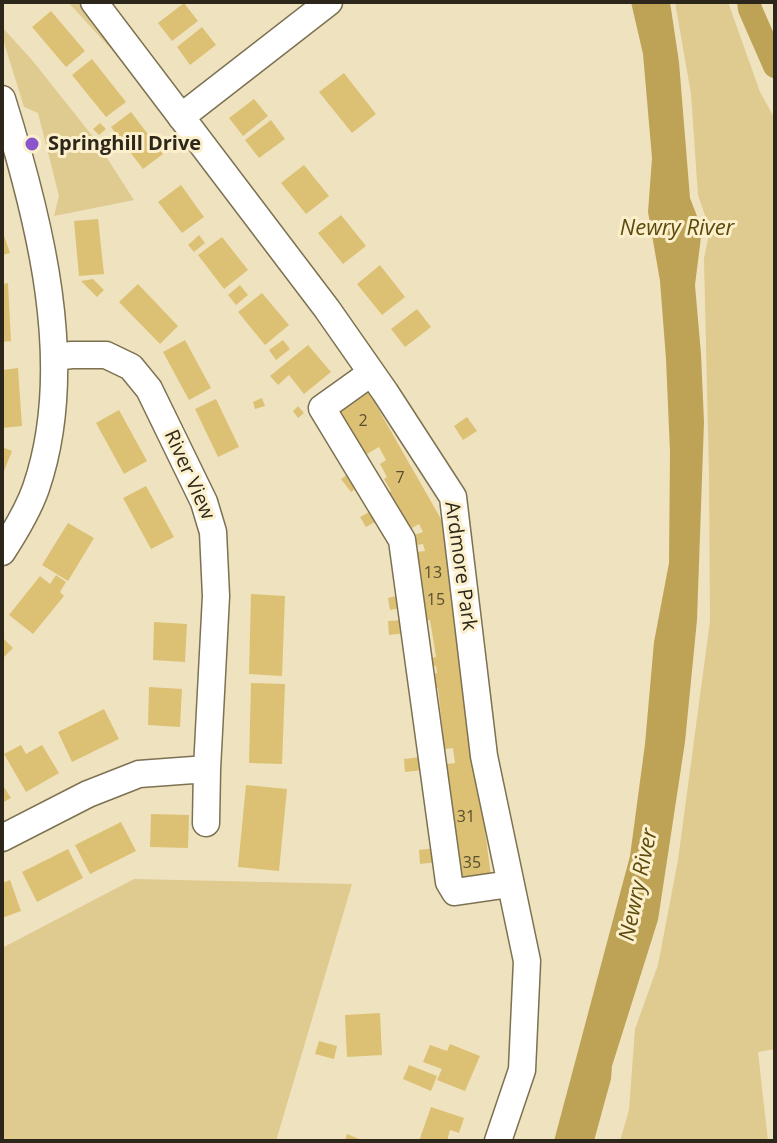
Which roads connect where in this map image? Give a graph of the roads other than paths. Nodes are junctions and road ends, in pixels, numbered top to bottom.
1 (94, 2) edge
2 (329, 2) edge
3 (2, 99) edge
4 (181, 117) junction
5 (54, 357) junction
6 (371, 373) junction
7 (2, 552) edge
8 (207, 769) junction
9 (206, 823) dead end
10 (2, 838) edge
11 (510, 884) junction
12 (498, 1141) edge

1 - 4 street, Ardmore Park
2 - 4 street
3 - 5 street
4 - 6 street, Ardmore Park
5 - 7 street
5 - 8 street, River View
6 - 11 street, Ardmore Park
6 - 11 street
8 - 9 street, River View
8 - 10 street
11 - 12 street, Ardmore Park

